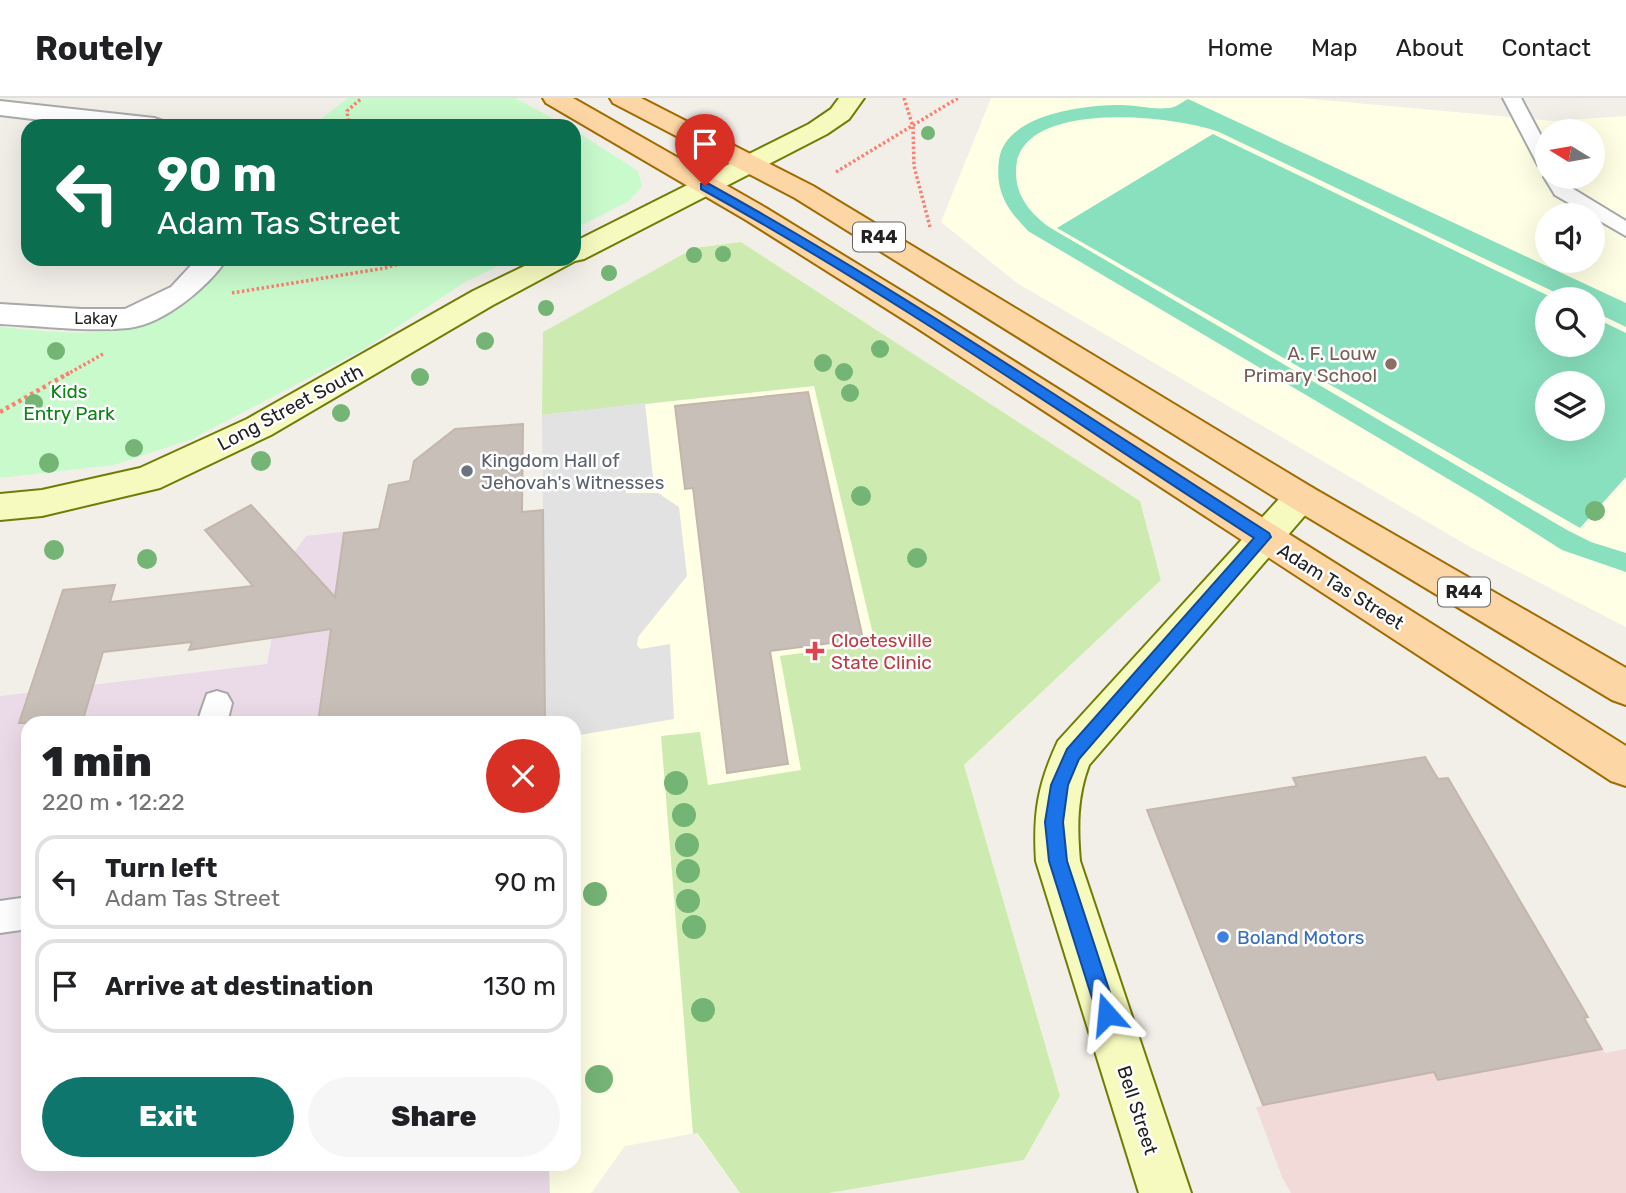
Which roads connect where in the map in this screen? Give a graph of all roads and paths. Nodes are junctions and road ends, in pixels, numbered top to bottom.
1 (362, 98) edge
2 (555, 98) edge
3 (622, 98) edge
4 (852, 98) edge
5 (904, 98) edge
6 (958, 98) edge
7 (1512, 98) edge
8 (0, 108) edge
9 (94, 119) edge
10 (348, 119) edge
11 (913, 127) junction
12 (1535, 142) edge
13 (749, 163) junction
14 (835, 173) dead end
15 (705, 186) junction
16 (1561, 189) edge
17 (930, 229) dead end
18 (1626, 230) edge
19 (581, 249) edge
20 (206, 266) edge
21 (392, 266) edge
22 (548, 266) edge
23 (227, 294) dead end
24 (0, 314) edge
25 (106, 353) dead end
26 (0, 412) edge
27 (1301, 497) junction
28 (0, 507) edge
29 (1263, 537) junction
30 (1626, 688) edge
31 (1626, 768) edge
32 (21, 914) edge
33 (0, 917) edge
34 (1165, 1193) edge

1 - 10 path
2 - 15 main road, Adam Tas Street / R44
3 - 13 main road, R44
4 - 13 street
5 - 11 path
6 - 11 path
7 - 12 lane
8 - 9 street
11 - 14 path
11 - 17 path
13 - 15 street
13 - 27 main road, R44
15 - 19 street
15 - 29 main road, Adam Tas Street / R44
16 - 18 lane
20 - 24 street, Lakay
21 - 23 path
22 - 28 street, Long Street South
25 - 26 path
27 - 29 street, Bell Street
27 - 30 main road, R44
29 - 31 main road, Adam Tas Street / R44
29 - 34 street, Bell Street
32 - 33 lane

